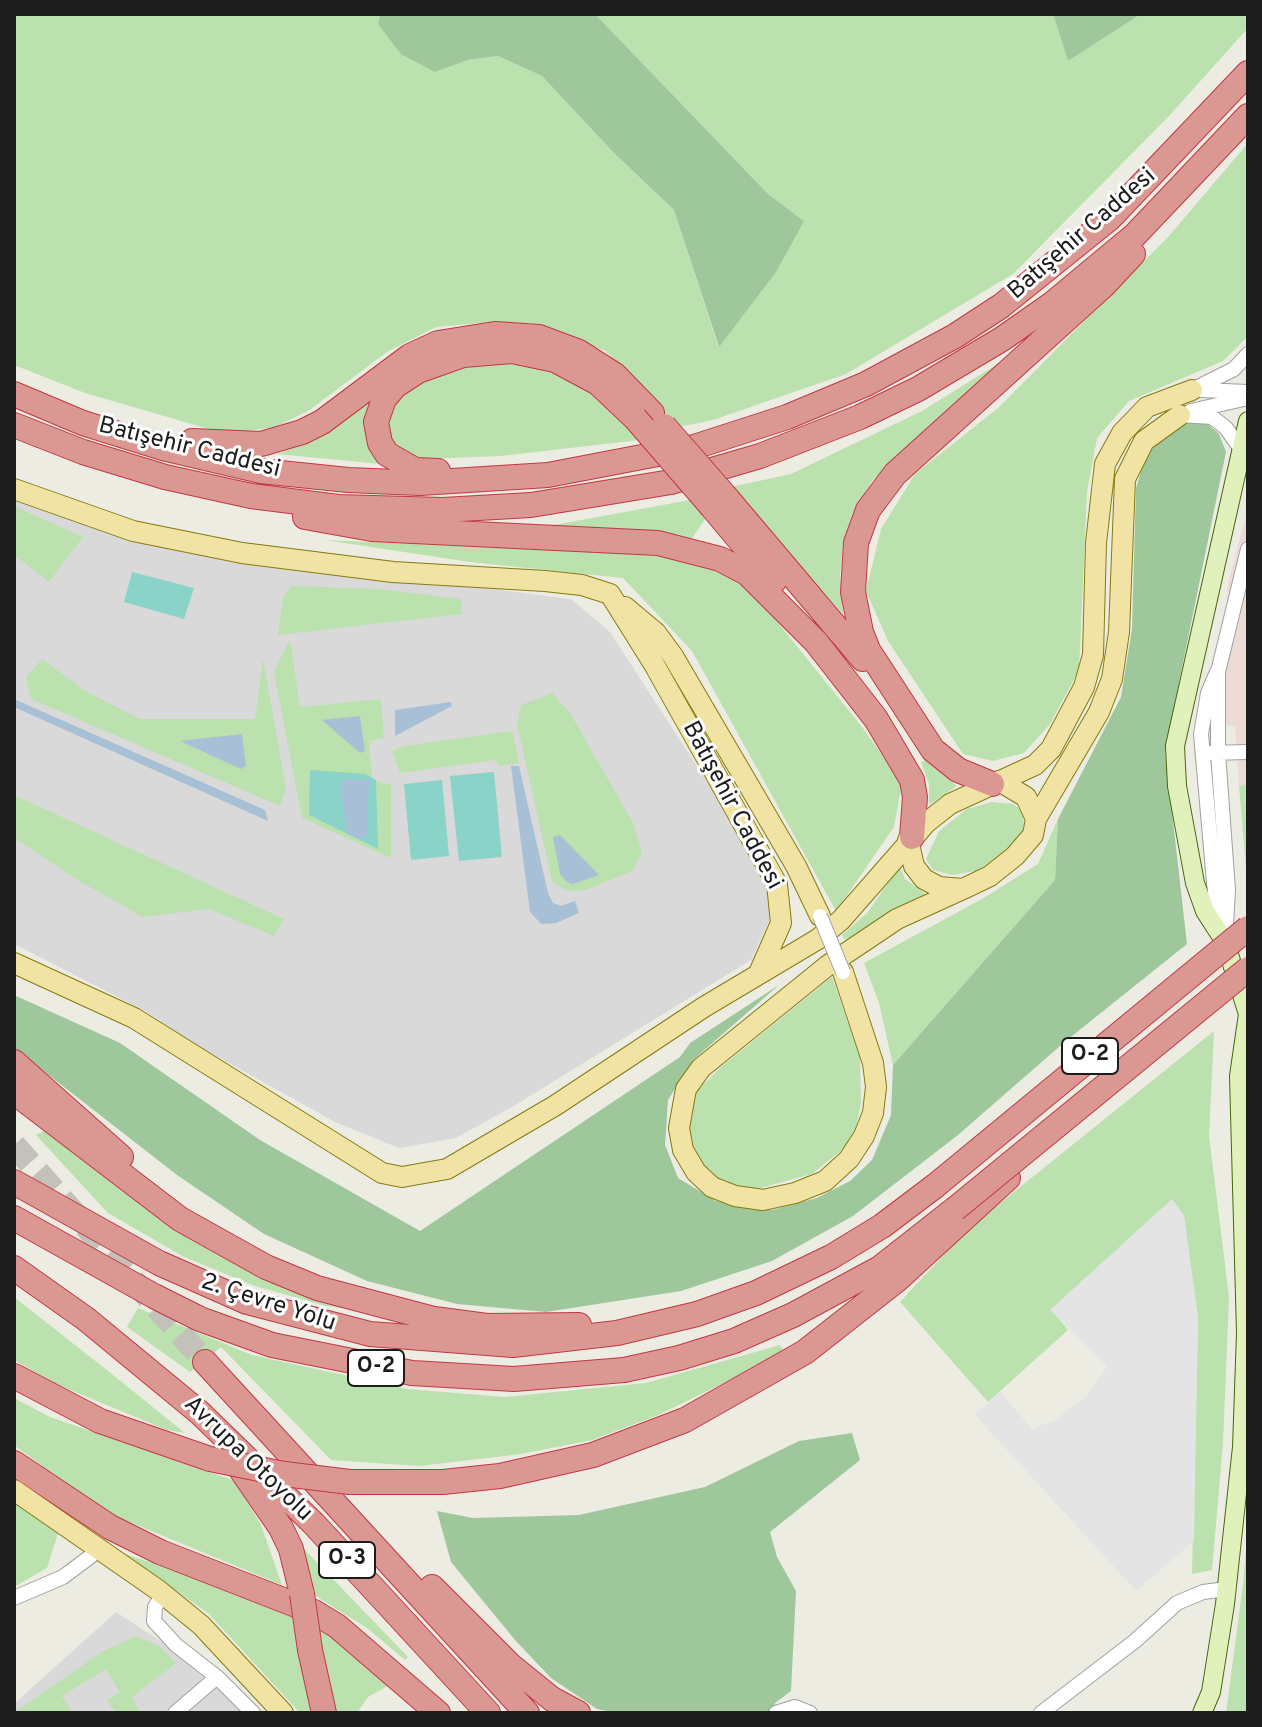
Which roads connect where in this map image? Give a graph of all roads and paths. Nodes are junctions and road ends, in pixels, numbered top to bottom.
1 (1248, 73) edge
2 (1248, 116) edge
3 (1153, 217) junction
4 (1248, 354) edge
5 (1192, 390) junction
6 (14, 394) edge
7 (1248, 395) edge
8 (644, 415) junction
9 (1180, 415) junction
10 (1248, 421) edge
11 (83, 423) junction
12 (14, 425) edge
13 (1241, 449) junction
14 (548, 475) junction
15 (14, 489) edge
16 (251, 496) junction
17 (719, 502) junction
18 (1248, 549) edge
19 (1243, 585) edge
20 (610, 594) junction
21 (816, 642) junction
22 (1218, 672) junction
23 (900, 704) junction
24 (1248, 752) edge
25 (1218, 753) junction
26 (1202, 754) junction
27 (995, 782) junction
28 (1036, 819) junction
29 (910, 839) junction
30 (963, 889) junction
31 (820, 916) joint
32 (1248, 928) edge
33 (1225, 941) junction
34 (14, 963) edge
35 (1248, 969) edge
36 (843, 972) joint
37 (759, 973) junction
38 (1247, 1007) edge
39 (1246, 1046) edge
40 (14, 1062) edge
41 (14, 1092) edge
42 (14, 1182) edge
43 (960, 1214) junction
44 (14, 1218) edge
45 (209, 1237) junction
46 (14, 1268) edge
47 (658, 1325) junction
48 (205, 1362) tunnel mouth
49 (14, 1376) edge
50 (200, 1413) junction
51 (14, 1463) edge
52 (14, 1490) edge
53 (339, 1508) junction
54 (99, 1550) junction
55 (1227, 1589) junction
56 (163, 1594) junction
57 (14, 1598) edge
58 (217, 1677) junction
59 (249, 1712) edge
60 (175, 1713) edge
61 (283, 1713) edge
62 (324, 1713) edge
63 (438, 1713) edge
64 (488, 1713) edge
65 (527, 1713) edge
66 (578, 1713) edge
67 (776, 1713) edge
68 (810, 1713) edge
69 (1041, 1713) edge
70 (1202, 1713) edge

1 - 14 highway, Batışehir Caddesi
2 - 3 highway, Batışehir Caddesi
3 - 16 highway, Batışehir Caddesi
3 - 23 highway
4 - 5 street
5 - 7 street
5 - 27 main road
6 - 11 highway, Batışehir Caddesi
7 - 9 street
8 - 11 highway
8 - 14 highway
8 - 17 highway, bridge
9 - 13 street
9 - 28 main road
10 - 13 main road
11 - 14 highway, Batışehir Caddesi
12 - 16 highway, Batışehir Caddesi
13 - 33 main road
15 - 20 main road
16 - 21 highway
17 - 21 highway
17 - 23 highway
18 - 19 street
19 - 22 street
20 - 31 main road
20 - 37 main road, Batışehir Caddesi
21 - 29 highway
22 - 25 street
22 - 26 street
23 - 27 highway
24 - 25 street
25 - 26 street
25 - 33 street
26 - 33 street
27 - 28 main road
27 - 29 main road
28 - 30 main road
29 - 30 main road
29 - 37 main road
30 - 36 main road
31 - 36 street, bridge
32 - 47 highway, 2. Çevre Yolu / O-2, bridge
33 - 38 main road
34 - 37 main road
35 - 43 highway, O-2, bridge
38 - 39 main road
39 - 55 main road
40 - 45 highway
41 - 45 highway
42 - 47 highway, 2. Çevre Yolu / O-2
43 - 44 highway, 2. Çevre Yolu / O-2
43 - 49 highway, bridge
45 - 47 highway
46 - 50 highway, Avrupa Otoyolu / O-3
48 - 53 highway, O-3
50 - 62 highway, bridge
50 - 64 highway, Avrupa Otoyolu / O-3
51 - 63 highway
52 - 54 main road
53 - 65 highway, Avrupa Otoyolu / O-3
53 - 66 highway
54 - 56 main road
54 - 57 street
55 - 69 street
55 - 70 main road
56 - 58 street
56 - 61 main road
58 - 59 street
58 - 60 street
67 - 68 street

